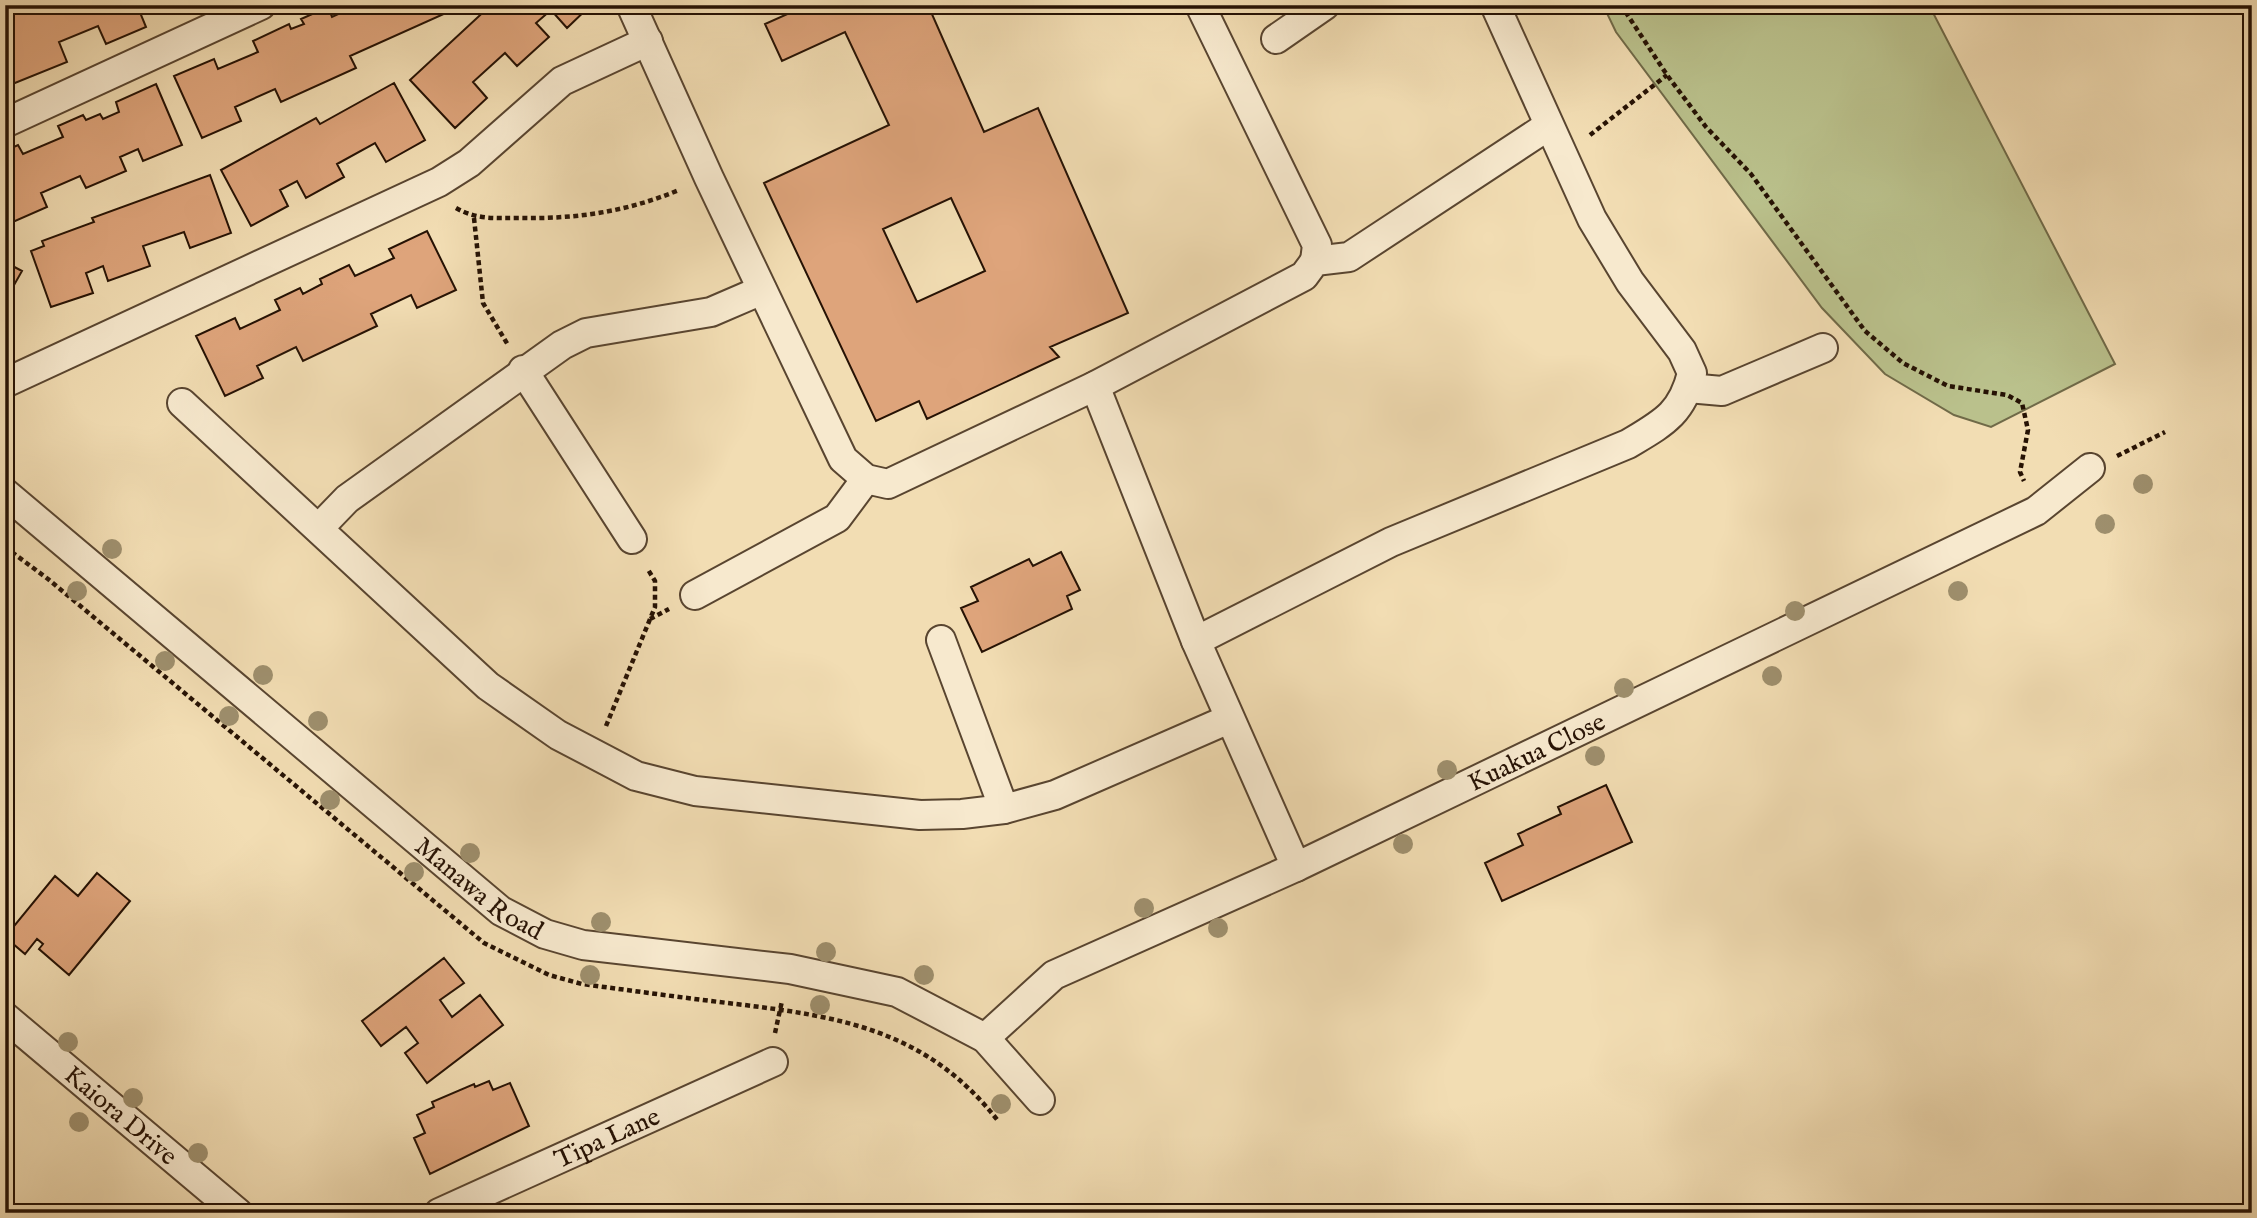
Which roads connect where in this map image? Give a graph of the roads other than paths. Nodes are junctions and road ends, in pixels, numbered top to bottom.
1 (261, 5) edge
2 (631, 5) edge
3 (1200, 5) edge
4 (1325, 5) edge
5 (1495, 5) edge
6 (1276, 39) dead end
7 (648, 41) junction
8 (5, 123) edge
9 (1548, 126) junction
10 (1315, 261) junction
11 (762, 290) junction
12 (1823, 348) dead end
13 (523, 370) junction
14 (5, 383) edge
15 (1095, 386) junction
16 (1688, 388) junction
17 (182, 402) dead end
18 (2091, 468) road end
19 (866, 479) junction
20 (5, 493) edge
21 (319, 528) junction
22 (632, 539) road end
23 (695, 595) dead end
24 (941, 640) dead end
25 (1196, 641) junction
26 (1229, 719) junction
27 (1004, 809) junction
28 (1296, 867) junction
29 (5, 1017) edge
30 (985, 1038) junction
31 (773, 1062) road end
32 (1040, 1100) dead end
33 (238, 1213) edge
34 (439, 1213) edge

1 - 8 street
2 - 7 street
3 - 10 street
4 - 6 street
5 - 9 street
7 - 11 street
7 - 14 street
9 - 10 street
9 - 16 street
10 - 15 street
11 - 13 street
11 - 19 street
12 - 16 street
13 - 21 street
13 - 22 street
15 - 19 street
15 - 25 street
16 - 25 street
17 - 21 street
18 - 28 street, Kuakua Close
19 - 23 street
20 - 30 street, Manawa Road
21 - 27 street
24 - 27 street
25 - 26 street
26 - 27 street
26 - 28 street
28 - 30 street, Kuakua Close
29 - 33 street, Kaiora Drive
30 - 32 street, Manawa Road
31 - 34 street, Tipa Lane

